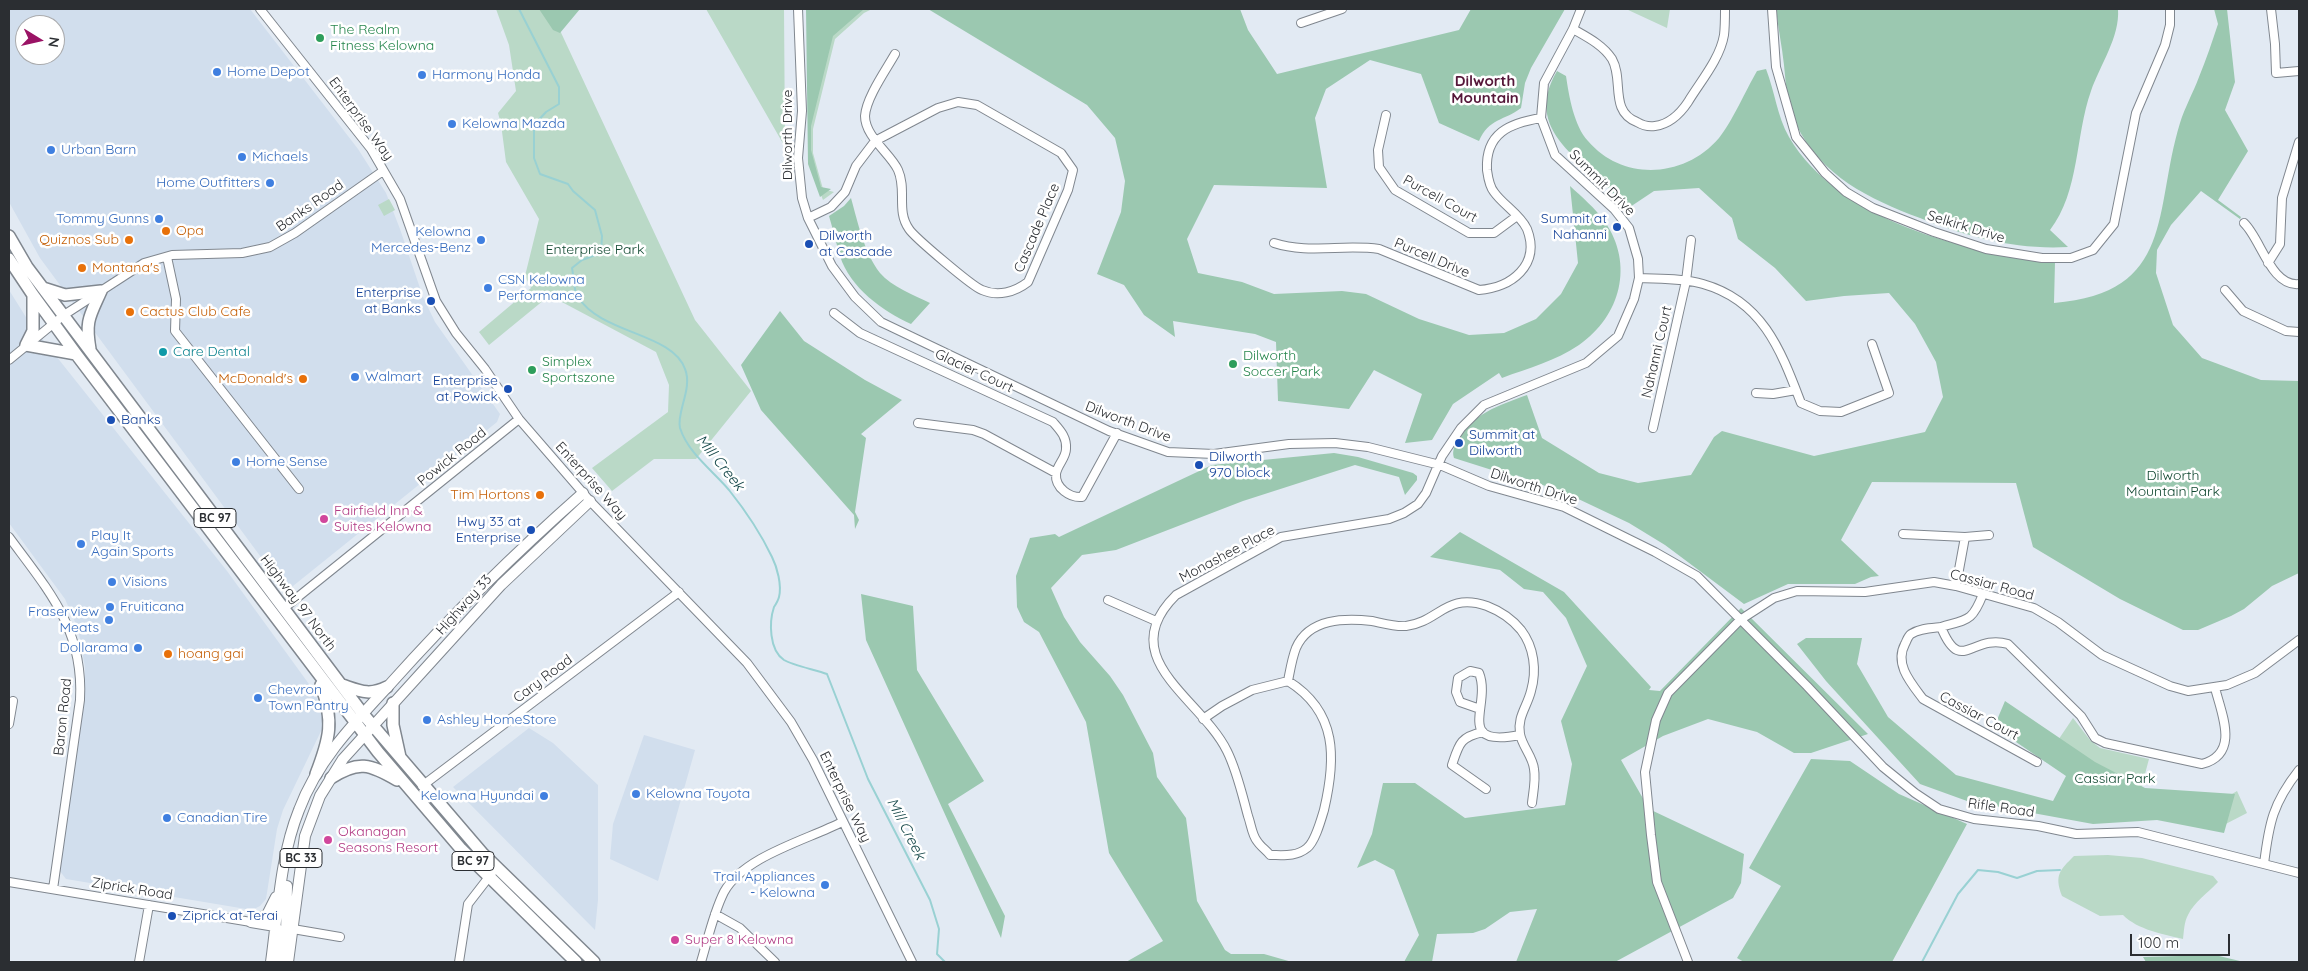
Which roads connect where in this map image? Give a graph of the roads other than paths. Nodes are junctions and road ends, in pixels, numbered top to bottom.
1 (260, 9) edge
2 (798, 9) edge
3 (1342, 9) edge
4 (1582, 9) edge
5 (1725, 9) edge
6 (1772, 9) edge
7 (2170, 9) edge
8 (2270, 9) edge
9 (1301, 23) dead end
10 (1573, 30) junction
11 (895, 54) dead end
12 (2299, 71) edge
13 (1386, 115) dead end
14 (1541, 118) junction
15 (874, 141) junction
16 (2299, 142) edge
17 (383, 171) junction
18 (1517, 216) junction
19 (808, 218) junction
20 (2244, 223) dead end
21 (9, 236) edge
22 (1691, 240) dead end
23 (1274, 243) dead end
24 (167, 257) junction
25 (9, 258) edge
26 (2268, 263) junction
27 (1638, 278) junction
28 (1686, 281) junction
29 (2299, 284) edge
30 (44, 288) junction
31 (2225, 290) dead end
32 (101, 291) junction
33 (33, 295) junction
34 (834, 313) dead end
35 (64, 315) junction
36 (54, 323) junction
37 (2299, 332) edge
38 (1872, 344) dead end
39 (26, 345) junction
40 (90, 351) junction
41 (76, 354) junction
42 (9, 360) edge
43 (1796, 390) junction
44 (1756, 393) dead end
45 (519, 419) junction
46 (918, 423) dead end
47 (1653, 428) dead end
48 (1117, 434) junction
49 (1440, 465) junction
50 (1056, 473) junction
51 (299, 489) dead end
52 (587, 497) junction
53 (1903, 534) dead end
54 (1989, 535) dead end
55 (9, 537) edge
56 (1965, 537) junction
57 (1956, 586) junction
58 (679, 592) junction
59 (1983, 594) junction
60 (1108, 600) dead end
61 (264, 603) junction
62 (283, 609) junction
63 (1156, 620) junction
64 (1740, 620) junction
65 (1941, 627) junction
66 (2299, 640) edge
67 (316, 671) junction
68 (1288, 681) junction
69 (342, 685) junction
70 (387, 687) junction
71 (2214, 688) junction
72 (13, 701) dead end
73 (392, 703) junction
74 (1480, 709) junction
75 (359, 719) junction
76 (1203, 719) junction
77 (9, 724) edge
78 (373, 726) junction
79 (1483, 732) junction
80 (1520, 735) junction
81 (365, 736) junction
82 (400, 759) junction
83 (2037, 762) dead end
84 (2299, 770) edge
85 (316, 774) junction
86 (330, 778) junction
87 (408, 786) junction
88 (422, 786) junction
89 (1486, 789) dead end
90 (1532, 803) dead end
91 (842, 822) junction
92 (286, 857) junction
93 (2264, 864) junction
94 (497, 869) junction
95 (2299, 873) edge
96 (488, 877) junction
97 (9, 882) edge
98 (282, 882) junction
99 (53, 889) junction
100 (149, 905) junction
101 (715, 914) junction
102 (251, 922) junction
103 (275, 926) junction
104 (290, 929) junction
105 (340, 937) dead end
106 (276, 960) edge
107 (139, 962) edge
108 (290, 962) edge
109 (459, 962) edge
110 (576, 962) edge
111 (594, 962) edge
112 (702, 962) edge
113 (775, 962) edge
114 (912, 962) edge
115 (1688, 962) edge

1 - 17 street, Enterprise Way
2 - 19 street, Dilworth Drive
3 - 9 street
4 - 10 street, Summit Drive
5 - 10 street
6 - 7 street, Selkirk Drive
8 - 12 street
10 - 14 street, Summit Drive
11 - 15 street
13 - 18 street, Purcell Court
14 - 18 street, Purcell Drive
14 - 27 street, Summit Drive
15 - 15 street, Cascade Place
15 - 19 street, Cascade Place
16 - 26 street
17 - 24 street, Banks Road
17 - 45 street, Enterprise Way
18 - 23 street, Purcell Drive
19 - 48 street, Dilworth Drive
20 - 26 street
21 - 30 highway, Highway 97 North / BC 97
22 - 28 street, Nahanni Court
24 - 32 street, Banks Road
24 - 51 street
25 - 33 highway, Highway 97 North / BC 97
26 - 29 street
27 - 28 street
27 - 49 street, Summit Drive
28 - 43 street
28 - 47 street, Nahanni Court
30 - 32 highway
30 - 35 highway, Highway 97 North / BC 97
31 - 37 street
32 - 35 street, Banks Road
32 - 40 highway
33 - 36 highway, Highway 97 North / BC 97
33 - 39 highway
34 - 50 street, Glacier Court
35 - 36 street, Banks Road
35 - 40 highway, Highway 97 North / BC 97
36 - 39 street, Banks Road
36 - 41 highway, Highway 97 North / BC 97
38 - 43 street
39 - 41 highway
39 - 42 street, Banks Road
40 - 62 highway, Highway 97 North / BC 97
41 - 61 highway, Highway 97 North / BC 97
43 - 44 street
45 - 52 street, Enterprise Way
45 - 62 street, Powick Road
46 - 50 street
48 - 49 street, Dilworth Drive
48 - 50 street
49 - 63 street, Monashee Place
49 - 64 street, Dilworth Drive
52 - 58 street, Enterprise Way
52 - 70 main road, Highway 33 / BC 33
52 - 73 main road, Highway 33 / BC 33
53 - 56 street
54 - 56 street
55 - 99 street, Baron Road
56 - 57 street
57 - 59 street, Cassiar Road
57 - 64 street, Cassiar Road
58 - 88 street, Cary Road
58 - 91 street, Enterprise Way
59 - 65 street, Cassiar Court
59 - 71 street, Cassiar Road
60 - 63 street
61 - 62 highway
61 - 67 highway, Highway 97 North / BC 97
62 - 69 highway, Highway 97 North / BC 97
63 - 76 street
64 - 93 street, Rifle Road
64 - 115 street, Cassiar Road
65 - 71 street
65 - 83 street, Cassiar Court
66 - 71 street, Cassiar Road
67 - 75 highway, Highway 97 North / BC 97
67 - 85 highway
68 - 76 street
68 - 76 street
68 - 80 street
69 - 70 highway
69 - 75 highway, Highway 97 North / BC 97
70 - 75 main road, Highway 33 / BC 33
72 - 77 street
73 - 78 main road, Highway 33 / BC 33
73 - 82 highway
74 - 74 street
74 - 79 street
75 - 78 highway, Highway 97 North / BC 97
75 - 81 highway, Highway 97 North / BC 97
75 - 85 main road, BC 33
78 - 81 main road, Highway 33 / BC 33
78 - 82 highway, Highway 97 North / BC 97
79 - 80 street
79 - 89 street
80 - 90 street
81 - 86 main road, BC 33
81 - 87 highway, Highway 97 North / BC 97
82 - 88 highway, Highway 97 North / BC 97
84 - 93 street
85 - 92 main road, BC 33
86 - 87 highway
86 - 104 main road, BC 33
87 - 96 highway, Highway 97 North / BC 97
88 - 94 highway, Highway 97 North / BC 97
91 - 101 street
91 - 114 street, Enterprise Way
92 - 98 main road, BC 33
92 - 104 main road
93 - 95 street, Rifle Road
94 - 96 street
94 - 111 highway, Highway 97 North / BC 97
96 - 109 street
96 - 110 highway, Highway 97 North / BC 97
97 - 99 street, Ziprick Road
98 - 102 main road
98 - 103 main road, BC 33
99 - 100 street, Ziprick Road
100 - 102 street, Ziprick Road
100 - 107 street
101 - 112 street
101 - 113 street
102 - 103 main road
102 - 106 main road
103 - 104 street
103 - 106 main road, BC 33
104 - 105 street
104 - 106 main road
104 - 108 main road, BC 33

